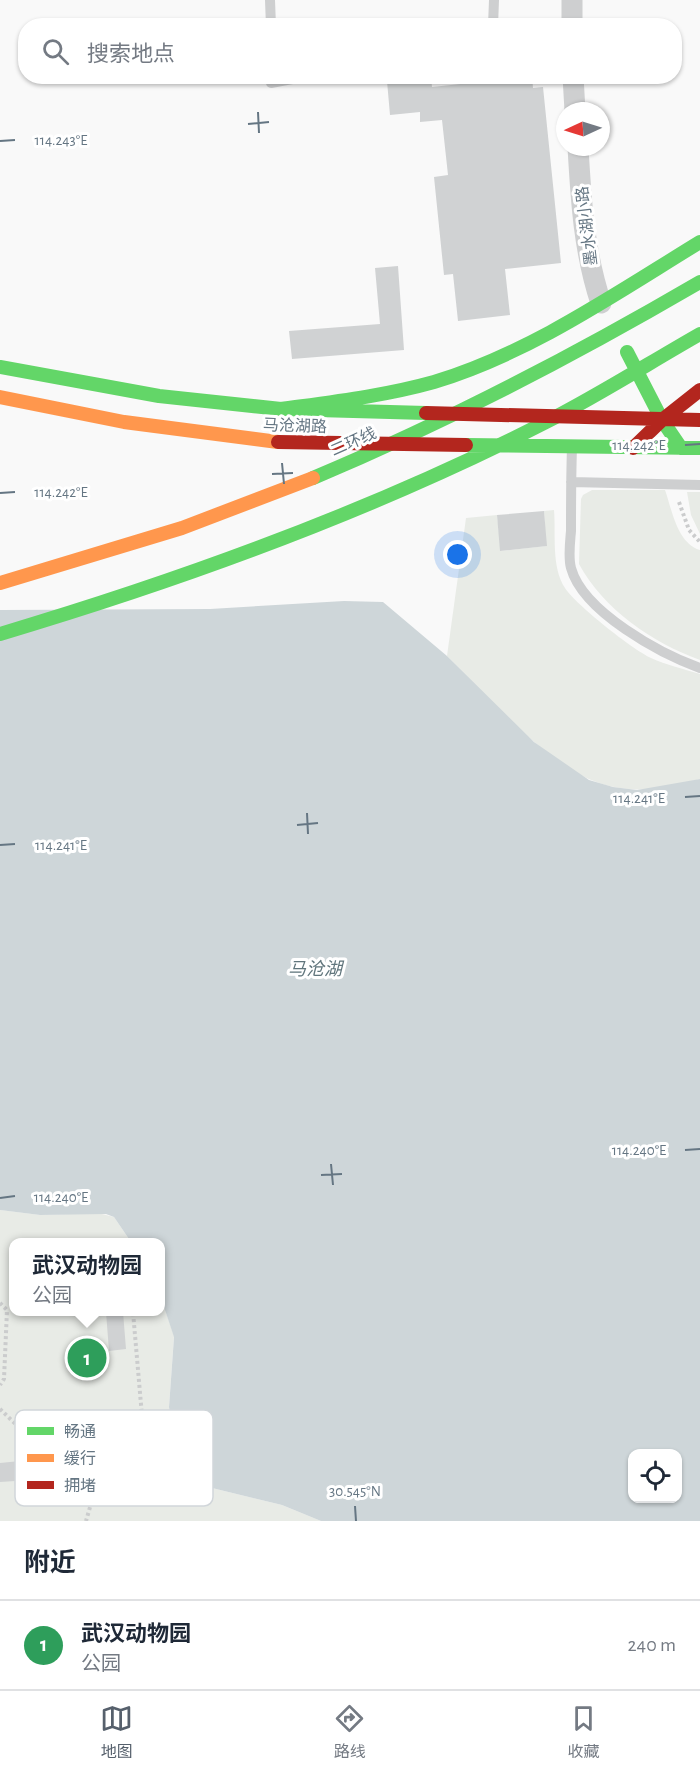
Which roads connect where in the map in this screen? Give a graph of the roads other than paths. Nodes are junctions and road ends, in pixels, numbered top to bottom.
1 (270, 0) edge
2 (494, 0) edge
3 (572, 0) edge
4 (271, 18) edge
5 (493, 18) edge
6 (572, 18) edge
7 (573, 84) edge
8 (574, 102) edge
9 (579, 156) edge
10 (700, 242) edge
11 (700, 282) edge
12 (601, 303) junction
13 (700, 334) edge
14 (0, 367) edge
15 (700, 390) edge
16 (0, 397) edge
17 (281, 409) junction
18 (662, 420) junction
19 (700, 420) edge
20 (572, 447) junction
21 (633, 448) junction
22 (681, 448) junction
23 (700, 448) edge
24 (571, 482) junction
25 (700, 485) edge
26 (0, 583) edge
27 (0, 634) edge
28 (700, 668) edge

1 - 4 lane
2 - 5 lane
3 - 6 street
7 - 8 street
9 - 12 street, 墨水湖小路
10 - 12 main road
11 - 26 main road, 二环线
12 - 17 main road
12 - 18 main road
13 - 27 main road
14 - 17 main road, 马沧湖路
15 - 18 main road
16 - 20 main road, 马沧湖路
17 - 18 main road, 马沧湖路
18 - 19 main road, 马沧湖路
18 - 21 main road
18 - 22 main road
20 - 21 main road, 马沧湖路
20 - 24 lane
21 - 22 main road, 马沧湖路
22 - 23 main road, 马沧湖路
24 - 25 lane
24 - 28 lane

